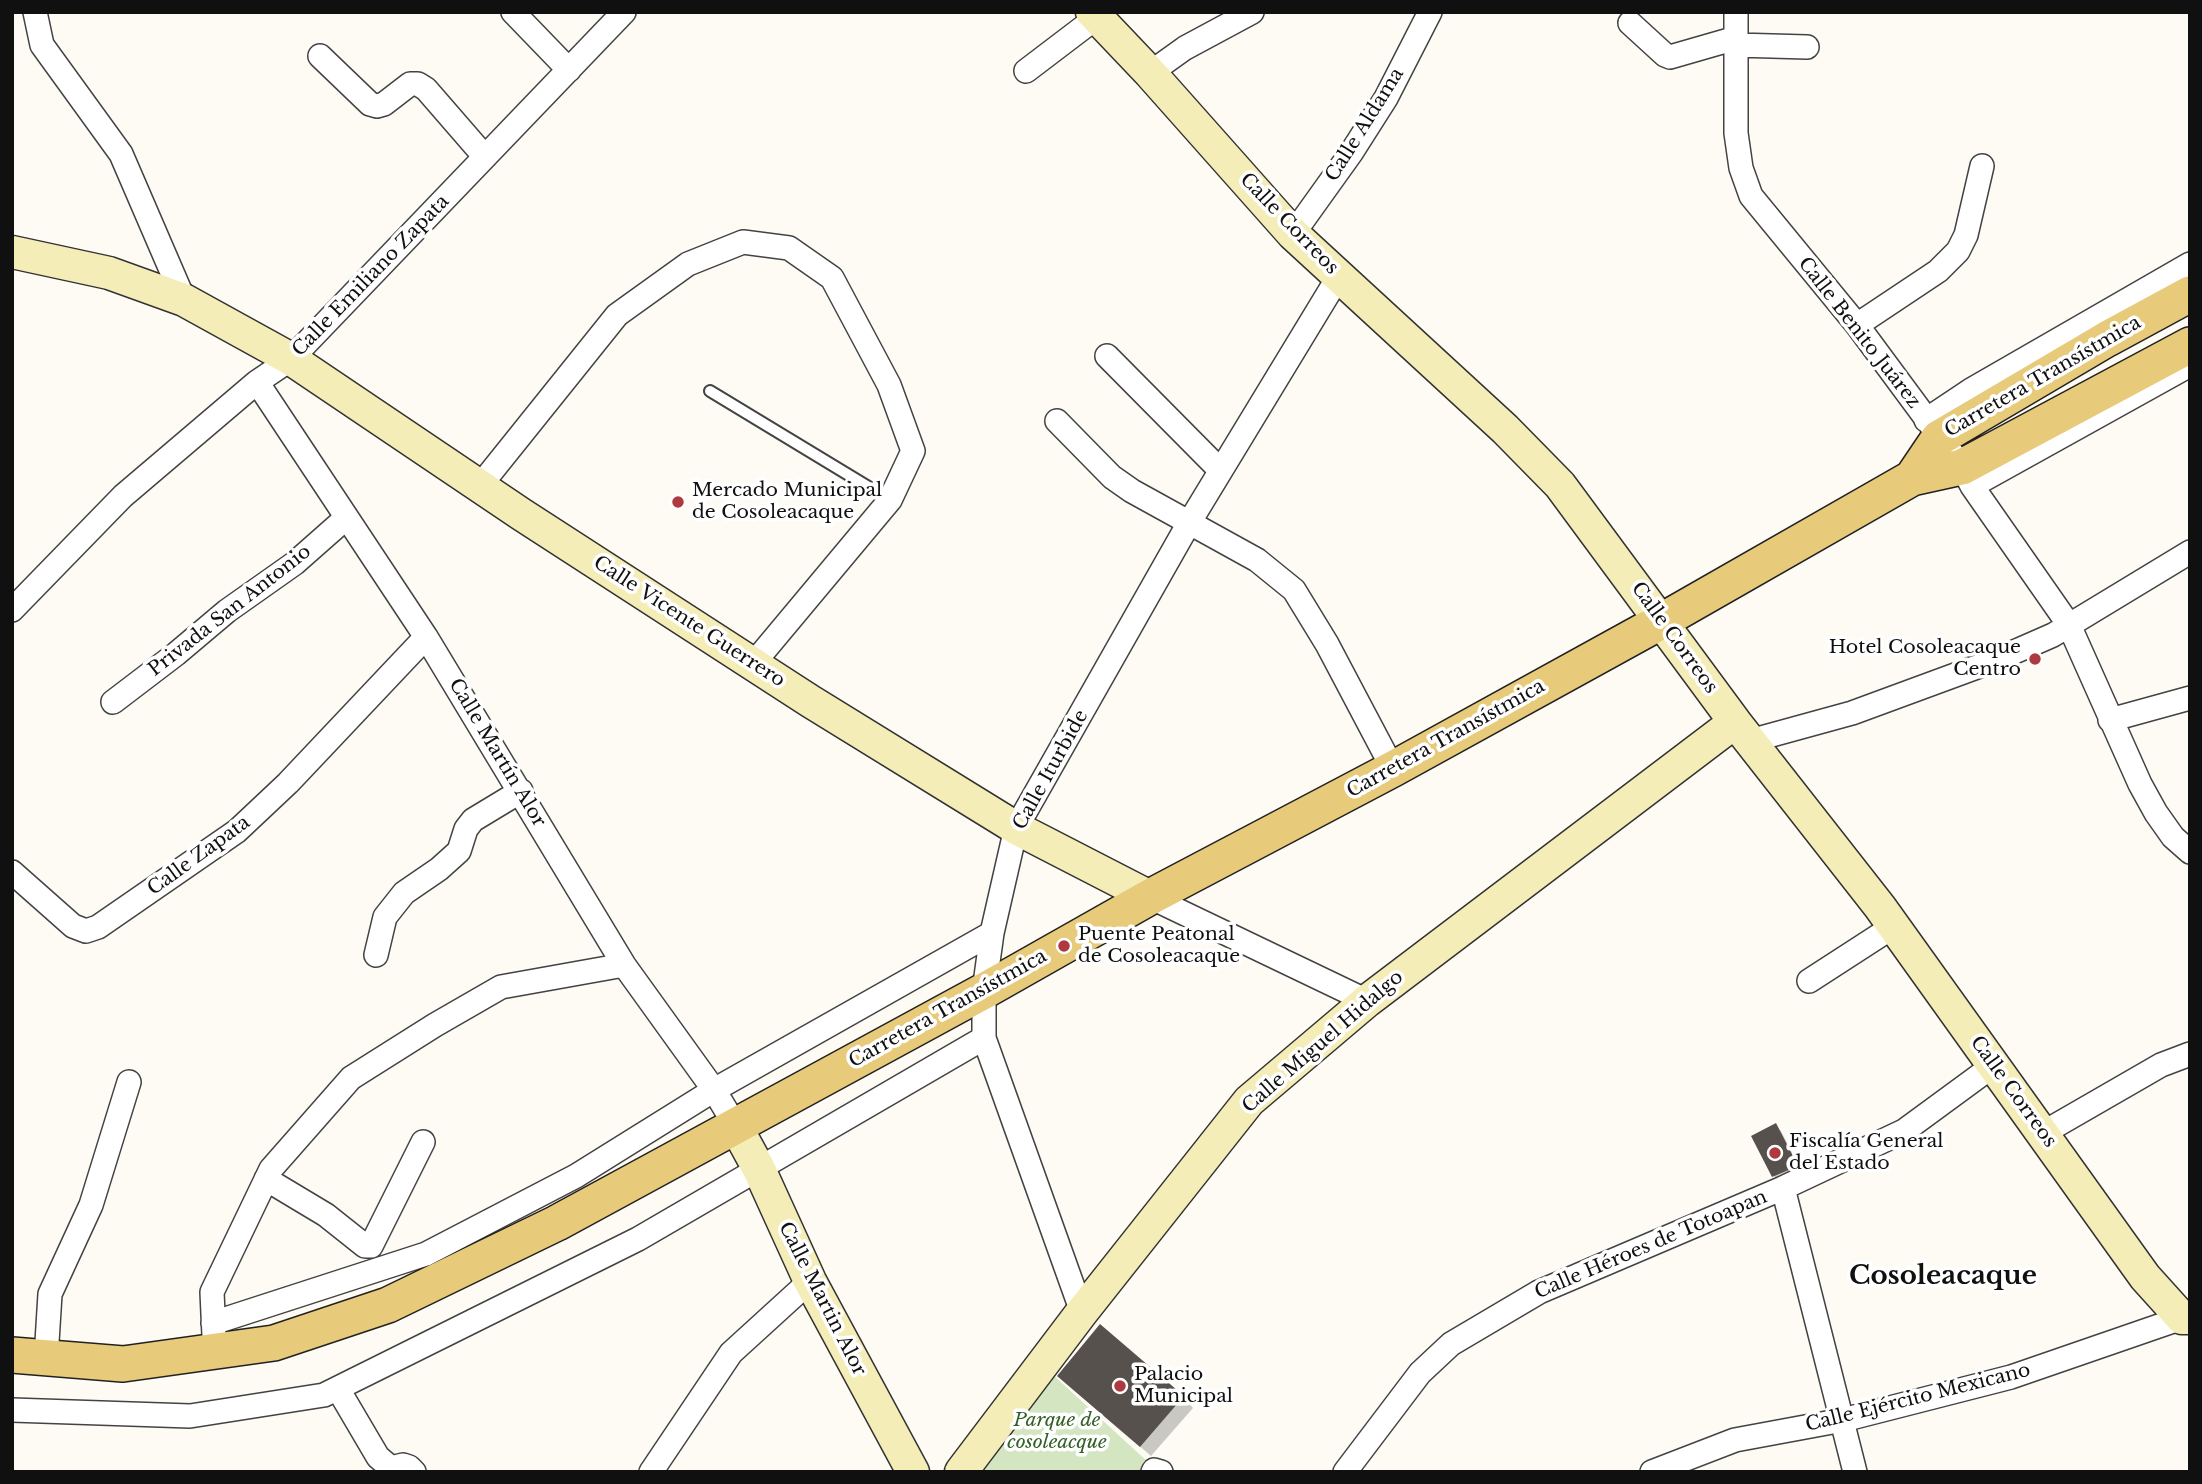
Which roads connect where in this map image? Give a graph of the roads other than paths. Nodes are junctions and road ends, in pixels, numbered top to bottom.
1 (35, 12) edge
2 (513, 12) edge
3 (624, 12) edge
4 (1252, 12) edge
5 (1430, 12) edge
6 (1736, 12) edge
7 (1094, 15) edge
8 (1630, 23) dead end
9 (1736, 42) junction
10 (1807, 47) dead end
11 (320, 56) dead end
12 (569, 69) junction
13 (1026, 71) dead end
14 (1150, 73) junction
15 (485, 157) junction
16 (1982, 166) dead end
17 (1293, 234) junction
18 (12, 252) edge
19 (2190, 264) edge
20 (1339, 276) junction
21 (2190, 294) edge
22 (184, 300) junction
23 (1857, 326) junction
24 (2190, 345) edge
25 (1107, 356) dead end
26 (291, 359) junction
27 (2190, 365) edge
28 (257, 382) junction
29 (710, 391) dead end
30 (1057, 421) dead end
31 (1933, 429) junction
32 (1220, 470) junction
33 (1967, 476) junction
34 (1912, 478) junction
35 (479, 487) junction
36 (890, 500) junction
37 (346, 518) junction
38 (1189, 523) junction
39 (2190, 552) edge
40 (12, 610) edge
41 (1660, 622) junction
42 (2069, 625) junction
43 (426, 637) junction
44 (753, 664) junction
45 (2190, 698) edge
46 (113, 702) dead end
47 (2110, 720) junction
48 (1743, 732) junction
49 (1393, 769) junction
50 (521, 791) junction
51 (1016, 828) junction
52 (2190, 852) edge
53 (12, 872) edge
54 (1150, 897) junction
55 (1894, 926) junction
56 (992, 933) junction
57 (376, 955) dead end
58 (624, 965) junction
59 (1809, 981) dead end
60 (984, 991) junction
61 (1367, 1001) junction
62 (984, 1038) junction
63 (2190, 1054) edge
64 (1994, 1065) junction
65 (129, 1082) dead end
66 (714, 1090) junction
67 (735, 1125) junction
68 (2043, 1133) junction
69 (424, 1142) dead end
70 (759, 1169) junction
71 (266, 1179) junction
72 (1783, 1188) junction
73 (810, 1281) junction
74 (1082, 1312) junction
75 (2186, 1318) edge
76 (214, 1337) junction
77 (29, 1357) edge
78 (338, 1389) junction
79 (12, 1410) edge
80 (1843, 1420) junction
81 (414, 1472) edge
82 (651, 1472) edge
83 (913, 1472) edge
84 (961, 1472) edge
85 (1153, 1472) edge
86 (1161, 1472) edge
87 (1345, 1472) edge
88 (1652, 1472) edge
89 (1855, 1472) edge

1 - 22 street
2 - 12 street
3 - 12 street, Calle Emiliano Zapata
4 - 14 street
5 - 17 street, Calle Aldama
6 - 9 street, Calle Benito Juárez
7 - 13 street
7 - 14 main road, Calle Correos
8 - 9 street
9 - 10 street
9 - 23 street, Calle Benito Juárez
11 - 15 street
12 - 15 street, Calle Emiliano Zapata
14 - 17 main road, Calle Correos
15 - 26 street, Calle Emiliano Zapata
16 - 23 street
17 - 20 main road, Calle Correos
18 - 22 main road, Calle Vicente Guerrero
19 - 31 street
20 - 32 street, Calle Iturbide
20 - 41 main road, Calle Correos
21 - 31 main road, Carretera Transístmica
22 - 26 main road, Calle Vicente Guerrero
23 - 31 street, Calle Benito Juárez
24 - 33 main road, Carretera Transístmica
25 - 32 street
26 - 28 street, Calle Emiliano Zapata
26 - 35 main road, Calle Vicente Guerrero
27 - 33 street
28 - 37 street, Calle Martín Alor
28 - 40 street, Calle Emiliano Zapata
29 - 36 lane
30 - 38 street
31 - 33 street, Calle Benito Juárez
31 - 34 main road, Carretera Transístmica
32 - 38 street, Calle Iturbide
33 - 34 main road, Carretera Transístmica
33 - 42 street, Calle Benito Juárez
34 - 41 main road, Carretera Transístmica
35 - 36 street
35 - 44 main road, Calle Vicente Guerrero
36 - 44 street
37 - 43 street, Calle Martín Alor
37 - 46 street, Privada San Antonio
38 - 49 street
38 - 51 street, Calle Iturbide
39 - 42 street
41 - 48 main road, Calle Correos
41 - 49 main road, Carretera Transístmica
42 - 47 street, Calle Benito Juárez
42 - 48 street
43 - 50 street, Calle Martín Alor
43 - 53 street, Calle Zapata
44 - 51 main road, Calle Vicente Guerrero
45 - 47 street
47 - 52 street, Calle Benito Juárez
48 - 55 main road, Calle Correos
48 - 61 main road, Calle Miguel Hidalgo
49 - 54 main road, Carretera Transístmica
50 - 57 street
50 - 58 street, Calle Martín Alor
51 - 54 main road, Calle Vicente Guerrero
51 - 56 street, Calle Iturbide
54 - 60 main road, Carretera Transístmica
54 - 61 street, Calle Vicente Guerrero
55 - 59 street
55 - 64 main road, Calle Correos
56 - 60 street, Calle Iturbide
56 - 66 street
58 - 66 street, Calle Martín Alor
58 - 71 street
60 - 62 street, Calle Iturbide
60 - 67 main road, Carretera Transístmica
61 - 74 main road, Calle Miguel Hidalgo
62 - 70 street
62 - 74 street, Calle Iturbide
63 - 68 street
64 - 68 main road, Calle Correos
64 - 72 street, Calle Héroes de Totoapan
65 - 77 street
66 - 67 street, Calle Martín Alor
66 - 76 street
67 - 70 main road, Calle Martin Alor
67 - 76 main road, Carretera Transístmica
68 - 75 main road, Calle Correos
69 - 71 street
70 - 73 main road, Calle Martin Alor
70 - 78 street
71 - 76 street
72 - 80 street
72 - 87 street, Calle Héroes de Totoapan
73 - 82 street
73 - 83 main road, Calle Martin Alor
74 - 84 main road, Calle Miguel Hidalgo
75 - 80 street, Calle Ejército Mexicano
76 - 77 main road, Carretera Transístmica
78 - 79 street
78 - 81 street
80 - 88 street, Calle Ejército Mexicano
80 - 89 street
85 - 86 street

